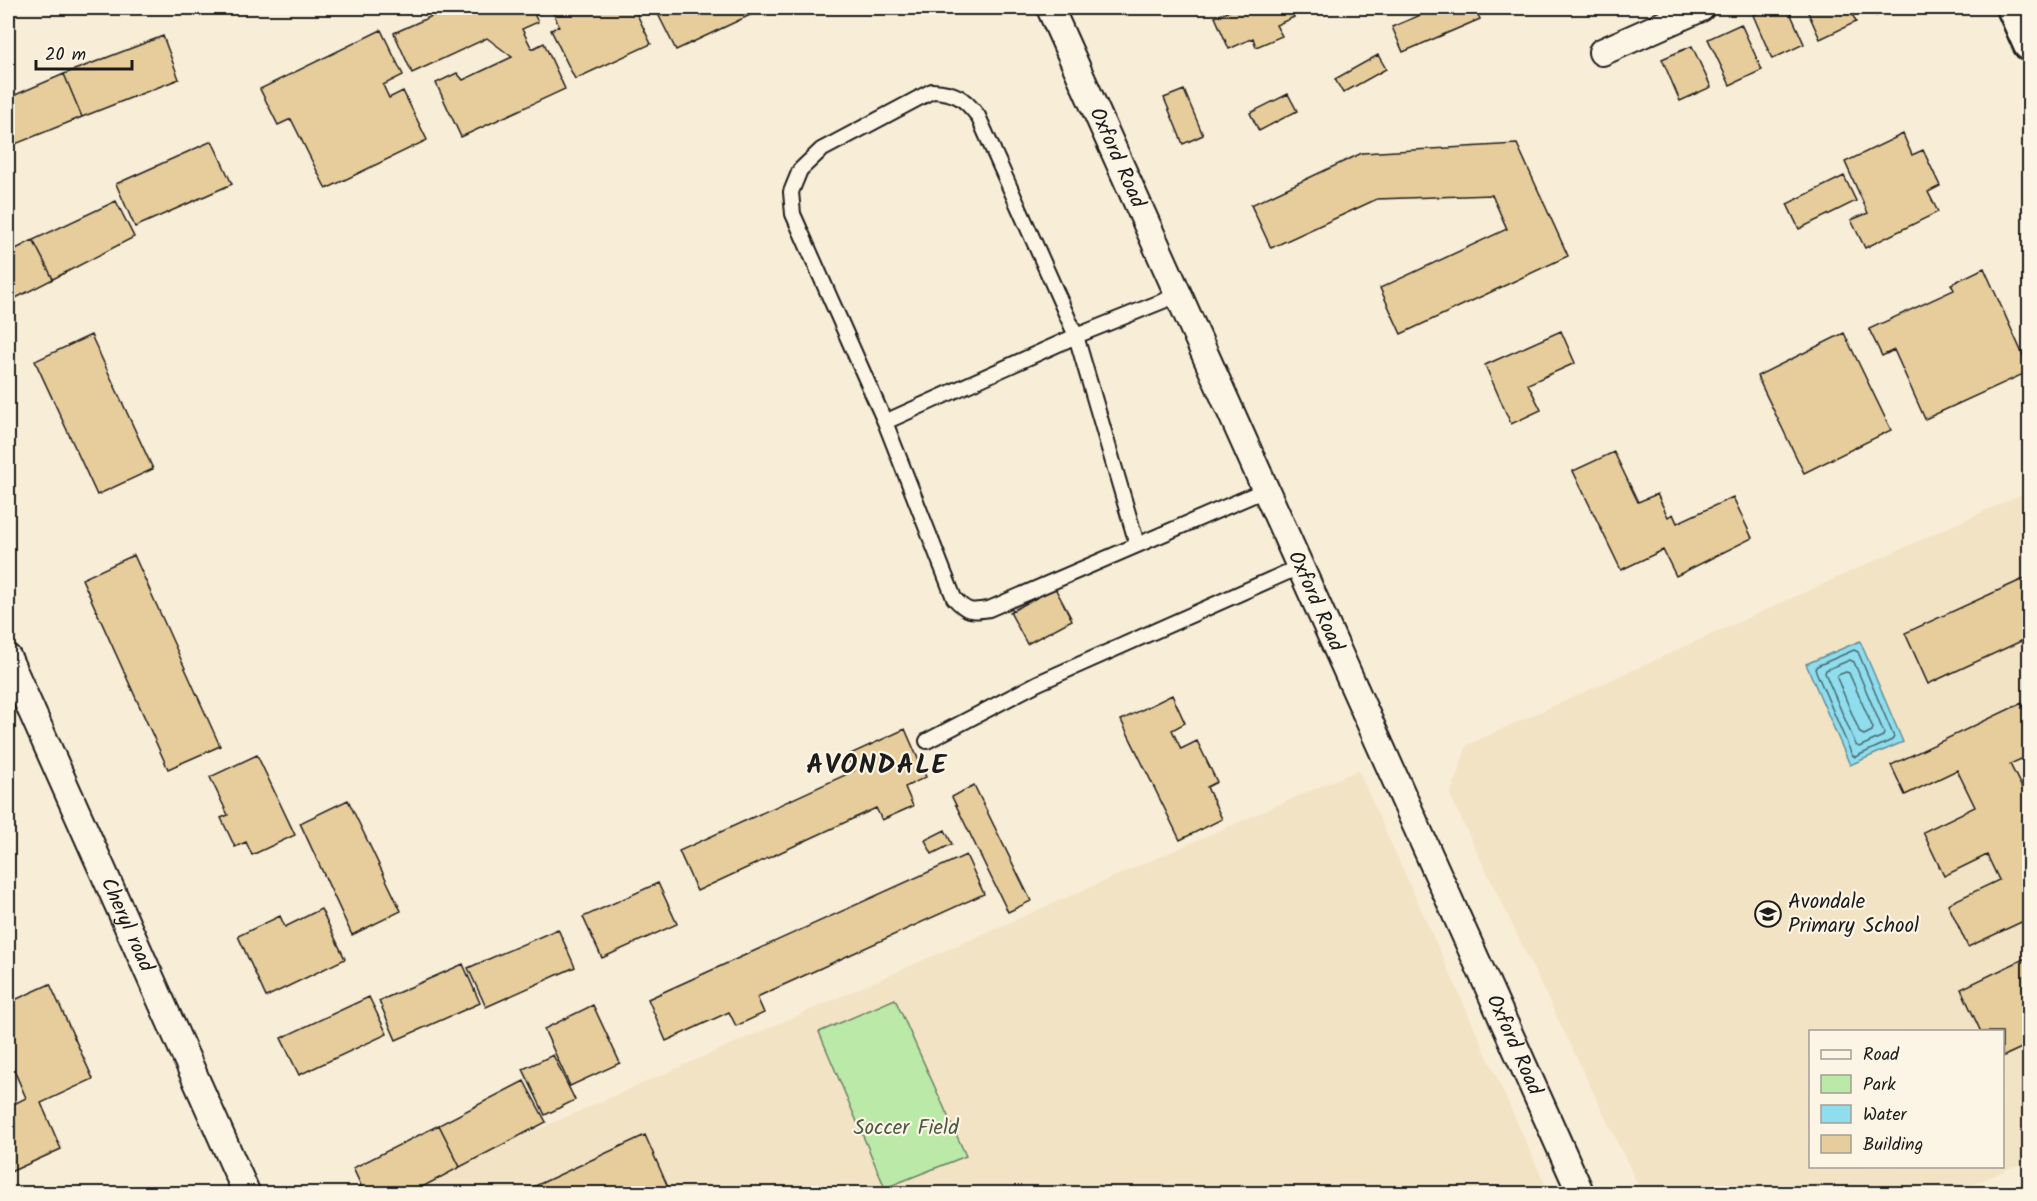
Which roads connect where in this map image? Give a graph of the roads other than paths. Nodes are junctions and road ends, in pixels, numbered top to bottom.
1 (1050, 8) edge
2 (1701, 8) edge
3 (2014, 8) edge
4 (2030, 44) edge
5 (1602, 52) dead end
6 (1178, 295) junction
7 (1076, 336) junction
8 (885, 422) junction
9 (1265, 490) junction
10 (1137, 544) junction
11 (1299, 567) junction
12 (8, 658) edge
13 (927, 741) dead end
14 (247, 1194) edge
15 (1581, 1194) edge

1 - 6 street, Oxford Road
2 - 5 street
3 - 4 main road
6 - 7 lane
6 - 9 street, Oxford Road
7 - 8 lane
7 - 8 lane
7 - 10 lane
8 - 10 lane
9 - 10 lane
9 - 11 street, Oxford Road
11 - 13 lane
11 - 15 street, Oxford Road
12 - 14 street, Cheryl road

